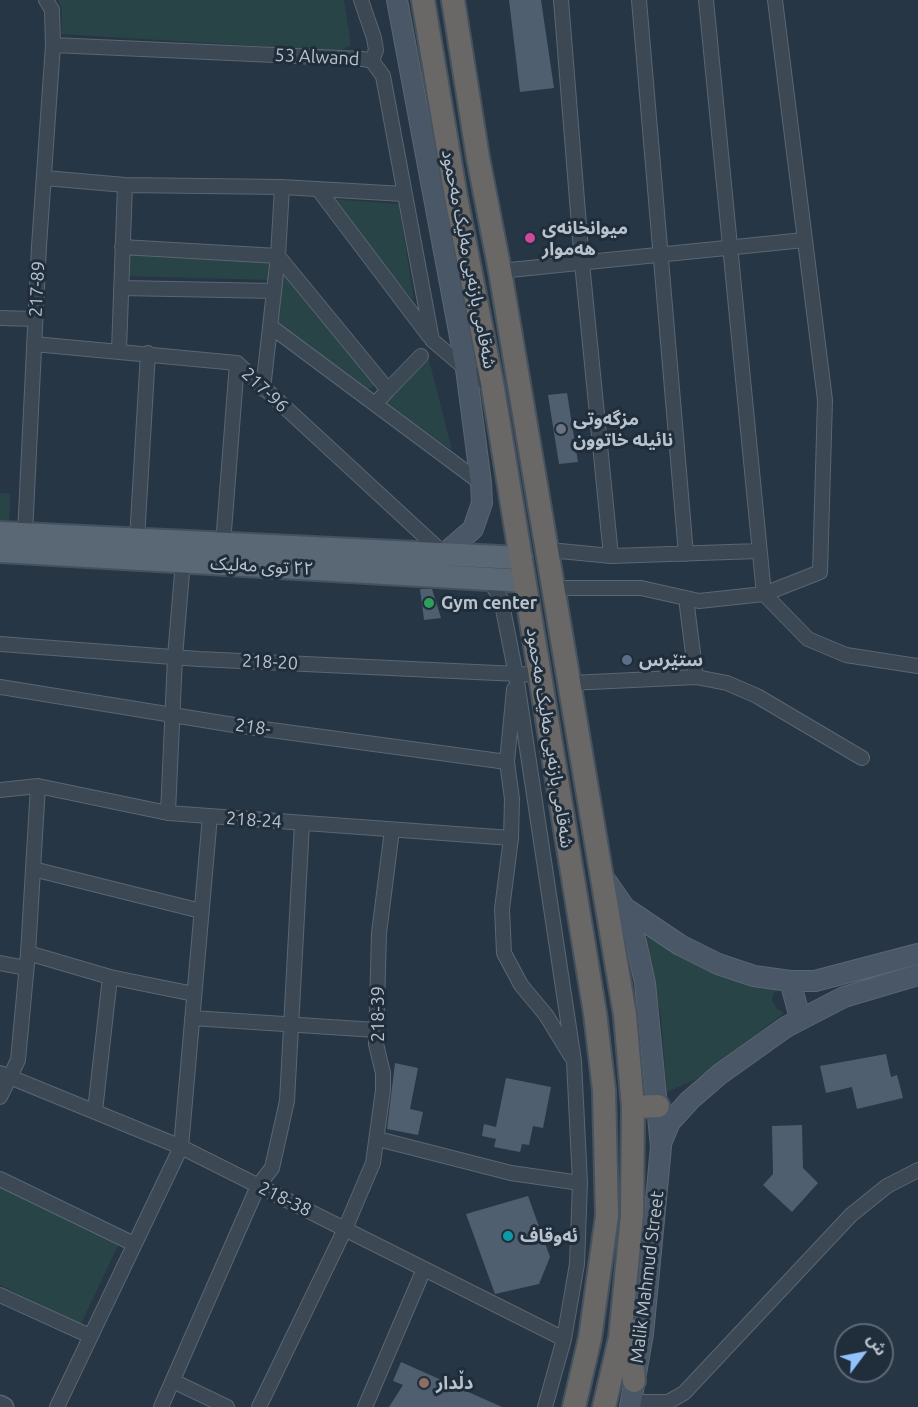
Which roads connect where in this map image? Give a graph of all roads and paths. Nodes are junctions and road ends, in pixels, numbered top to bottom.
1 (46, 0) edge
2 (361, 0) edge
3 (397, 0) edge
4 (423, 0) edge
5 (453, 0) edge
6 (561, 0) edge
7 (639, 0) edge
8 (706, 0) edge
9 (775, 0) edge
10 (52, 45) junction
11 (372, 61) junction
12 (478, 158) junction
13 (450, 161) junction
14 (45, 178) junction
15 (125, 185) junction
16 (282, 187) junction
17 (318, 189) junction
18 (484, 190) junction
19 (404, 195) junction
20 (456, 197) junction
21 (804, 240) junction
22 (122, 247) junction
23 (730, 249) junction
24 (661, 255) junction
25 (278, 256) junction
26 (582, 263) junction
27 (500, 271) junction
28 (121, 288) junction
29 (274, 291) junction
30 (0, 318) edge
31 (35, 319) junction
32 (270, 326) junction
33 (432, 340) junction
34 (34, 344) junction
35 (119, 350) junction
36 (148, 353) junction
37 (421, 356) dead end
38 (237, 363) junction
39 (466, 369) junction
40 (493, 388) junction
41 (263, 389) junction
42 (388, 390) junction
43 (376, 403) junction
44 (481, 483) junction
45 (0, 533) edge
46 (25, 534) junction
47 (137, 539) junction
48 (223, 544) junction
49 (0, 551) edge
50 (759, 551) junction
51 (444, 554) junction
52 (686, 554) junction
53 (611, 556) junction
54 (521, 558) junction
55 (548, 558) junction
56 (183, 561) junction
57 (488, 578) junction
58 (524, 581) junction
59 (554, 588) junction
60 (764, 594) junction
61 (686, 598) junction
62 (0, 644) edge
63 (175, 657) junction
64 (918, 666) edge
65 (516, 675) junction
66 (540, 675) junction
67 (696, 677) junction
68 (570, 682) junction
69 (0, 687) edge
70 (174, 716) junction
71 (862, 758) dead end
72 (507, 762) junction
73 (38, 786) junction
74 (0, 790) edge
75 (168, 813) junction
76 (210, 816) junction
77 (302, 823) junction
78 (392, 830) junction
79 (511, 838) junction
80 (33, 869) junction
81 (604, 878) junction
82 (625, 908) junction
83 (201, 911) junction
84 (28, 953) junction
85 (918, 954) edge
86 (0, 963) edge
87 (26, 968) junction
88 (918, 975) edge
89 (110, 977) junction
90 (790, 981) junction
91 (194, 994) junction
92 (192, 1018) junction
93 (800, 1018) junction
94 (291, 1024) junction
95 (376, 1030) junction
96 (574, 1061) junction
97 (4, 1075) edge
98 (0, 1097) edge
99 (658, 1106) junction
100 (633, 1107) junction
101 (94, 1111) junction
102 (378, 1140) junction
103 (181, 1147) junction
104 (661, 1147) junction
105 (918, 1170) edge
106 (0, 1179) edge
107 (580, 1183) junction
108 (258, 1186) junction
109 (345, 1229) junction
110 (134, 1244) junction
111 (424, 1269) junction
112 (0, 1295) edge
113 (624, 1301) junction
114 (90, 1336) junction
115 (564, 1340) junction
116 (173, 1381) junction
117 (632, 1397) edge
118 (57, 1407) edge
119 (160, 1407) edge
120 (227, 1407) edge
121 (259, 1407) edge
122 (365, 1407) edge
123 (545, 1407) edge
124 (574, 1407) edge
125 (604, 1407) edge

1 - 10 street
2 - 11 street
3 - 39 main road
4 - 13 highway, شەقامی بازنەیی مەلیک مەحمود
5 - 12 highway, شەقامی بازنەیی مەلیک مەحمود
6 - 26 street
7 - 24 street
8 - 23 street
9 - 21 street
10 - 11 street, 53 Alwand
10 - 14 street, 217-89
11 - 19 street, 53 Alwand
12 - 13 highway
12 - 18 highway, شەقامی بازنەیی مەلیک مەحمود
13 - 20 highway, شەقامی بازنەیی مەلیک مەحمود
14 - 15 street
14 - 31 street, 217-89
15 - 16 street
15 - 22 street
16 - 17 street
16 - 25 street
17 - 19 street
17 - 33 street
18 - 20 highway
18 - 27 highway, شەقامی بازنەیی مەلیک مەحمود
19 - 33 street, 53 Alwand
20 - 40 highway, شەقامی بازنەیی مەلیک مەحمود
21 - 23 street
21 - 60 street
22 - 25 street
22 - 28 street
23 - 24 street
23 - 50 street
24 - 26 street
24 - 52 street
25 - 29 street
25 - 42 street
26 - 27 street
26 - 53 street
27 - 55 highway, شەقامی بازنەیی مەلیک مەحمود
28 - 29 street
28 - 35 street
29 - 32 street
30 - 31 street
31 - 34 street, 217-89
32 - 41 street
32 - 43 street
33 - 39 street
34 - 35 street, 217-96
34 - 46 street, 217-89
35 - 36 street, 217-96
36 - 38 street, 217-96
36 - 47 street
37 - 42 street
38 - 41 street, 217-96
38 - 48 street
39 - 40 street
39 - 44 main road
40 - 54 highway, شەقامی بازنەیی مەلیک مەحمود
41 - 51 street, 217-96
42 - 43 street
43 - 44 street
44 - 51 main road
45 - 46 main road, ٢٢ توی مەلیک
46 - 47 main road, ٢٢ توی مەلیک
47 - 48 main road, ٢٢ توی مەلیک
48 - 51 main road, ٢٢ توی مەلیک
49 - 56 main road, ٢٢ توی مەلیک
50 - 52 street
50 - 60 street
51 - 54 main road, ٢٢ توی مەلیک
52 - 53 street
53 - 55 street
54 - 58 highway, شەقامی بازنەیی مەلیک مەحمود
55 - 59 highway, شەقامی بازنەیی مەلیک مەحمود
56 - 57 main road, ٢٢ توی مەلیک
56 - 63 street
57 - 58 main road, ٢٢ توی مەلیک
57 - 65 street
58 - 66 highway, شەقامی بازنەیی مەلیک مەحمود
59 - 61 street
59 - 68 highway, شەقامی بازنەیی مەلیک مەحمود
60 - 61 street
60 - 64 street
61 - 67 street
62 - 63 street, 218-20
63 - 65 street, 218-20
63 - 70 street
65 - 66 street, 218-20
65 - 72 street
65 - 96 street
66 - 124 highway, شەقامی بازنەیی مەلیک مەحمود
67 - 68 street
67 - 71 street
68 - 81 highway, شەقامی بازنەیی مەلیک مەحمود
69 - 70 street, 218-
70 - 72 street, 218-
70 - 75 street
72 - 79 street
73 - 74 street, 218-24
73 - 75 street, 218-24
73 - 80 street
75 - 76 street, 218-24
76 - 77 street, 218-24
76 - 83 street
77 - 78 street, 218-24
77 - 94 street
78 - 79 street, 218-24
78 - 95 street, 218-39
79 - 96 street
80 - 83 street
80 - 84 street
81 - 82 main road
81 - 100 highway, شەقامی بازنەیی مەلیک مەحمود
82 - 90 main road
82 - 99 main road
83 - 91 street
84 - 87 street
84 - 89 street
85 - 90 main road
86 - 87 street
87 - 97 street
88 - 93 main road
89 - 91 street
89 - 101 street
90 - 93 main road
91 - 92 street
92 - 94 street
92 - 103 street
93 - 104 main road
94 - 95 street
94 - 108 street
95 - 102 street, 218-39
96 - 107 street
97 - 98 street
97 - 101 street, 218-38
99 - 100 highway
99 - 104 main road
100 - 113 highway, شەقامی بازنەیی مەلیک مەحمود
101 - 103 street, 218-38
102 - 107 street
102 - 109 street, 218-39
103 - 108 street, 218-38
103 - 110 street
104 - 117 main road, Malik Mahmud Street
105 - 117 street
106 - 110 street
107 - 115 street
108 - 109 street, 218-38
108 - 116 street
109 - 111 street, 218-38
109 - 121 street, 218-39
110 - 114 street
111 - 115 street, 218-38
111 - 122 street
112 - 114 street
113 - 117 highway
113 - 125 highway, شەقامی بازنەیی مەلیک مەحمود
114 - 118 street
115 - 123 street
116 - 119 street
116 - 120 street

